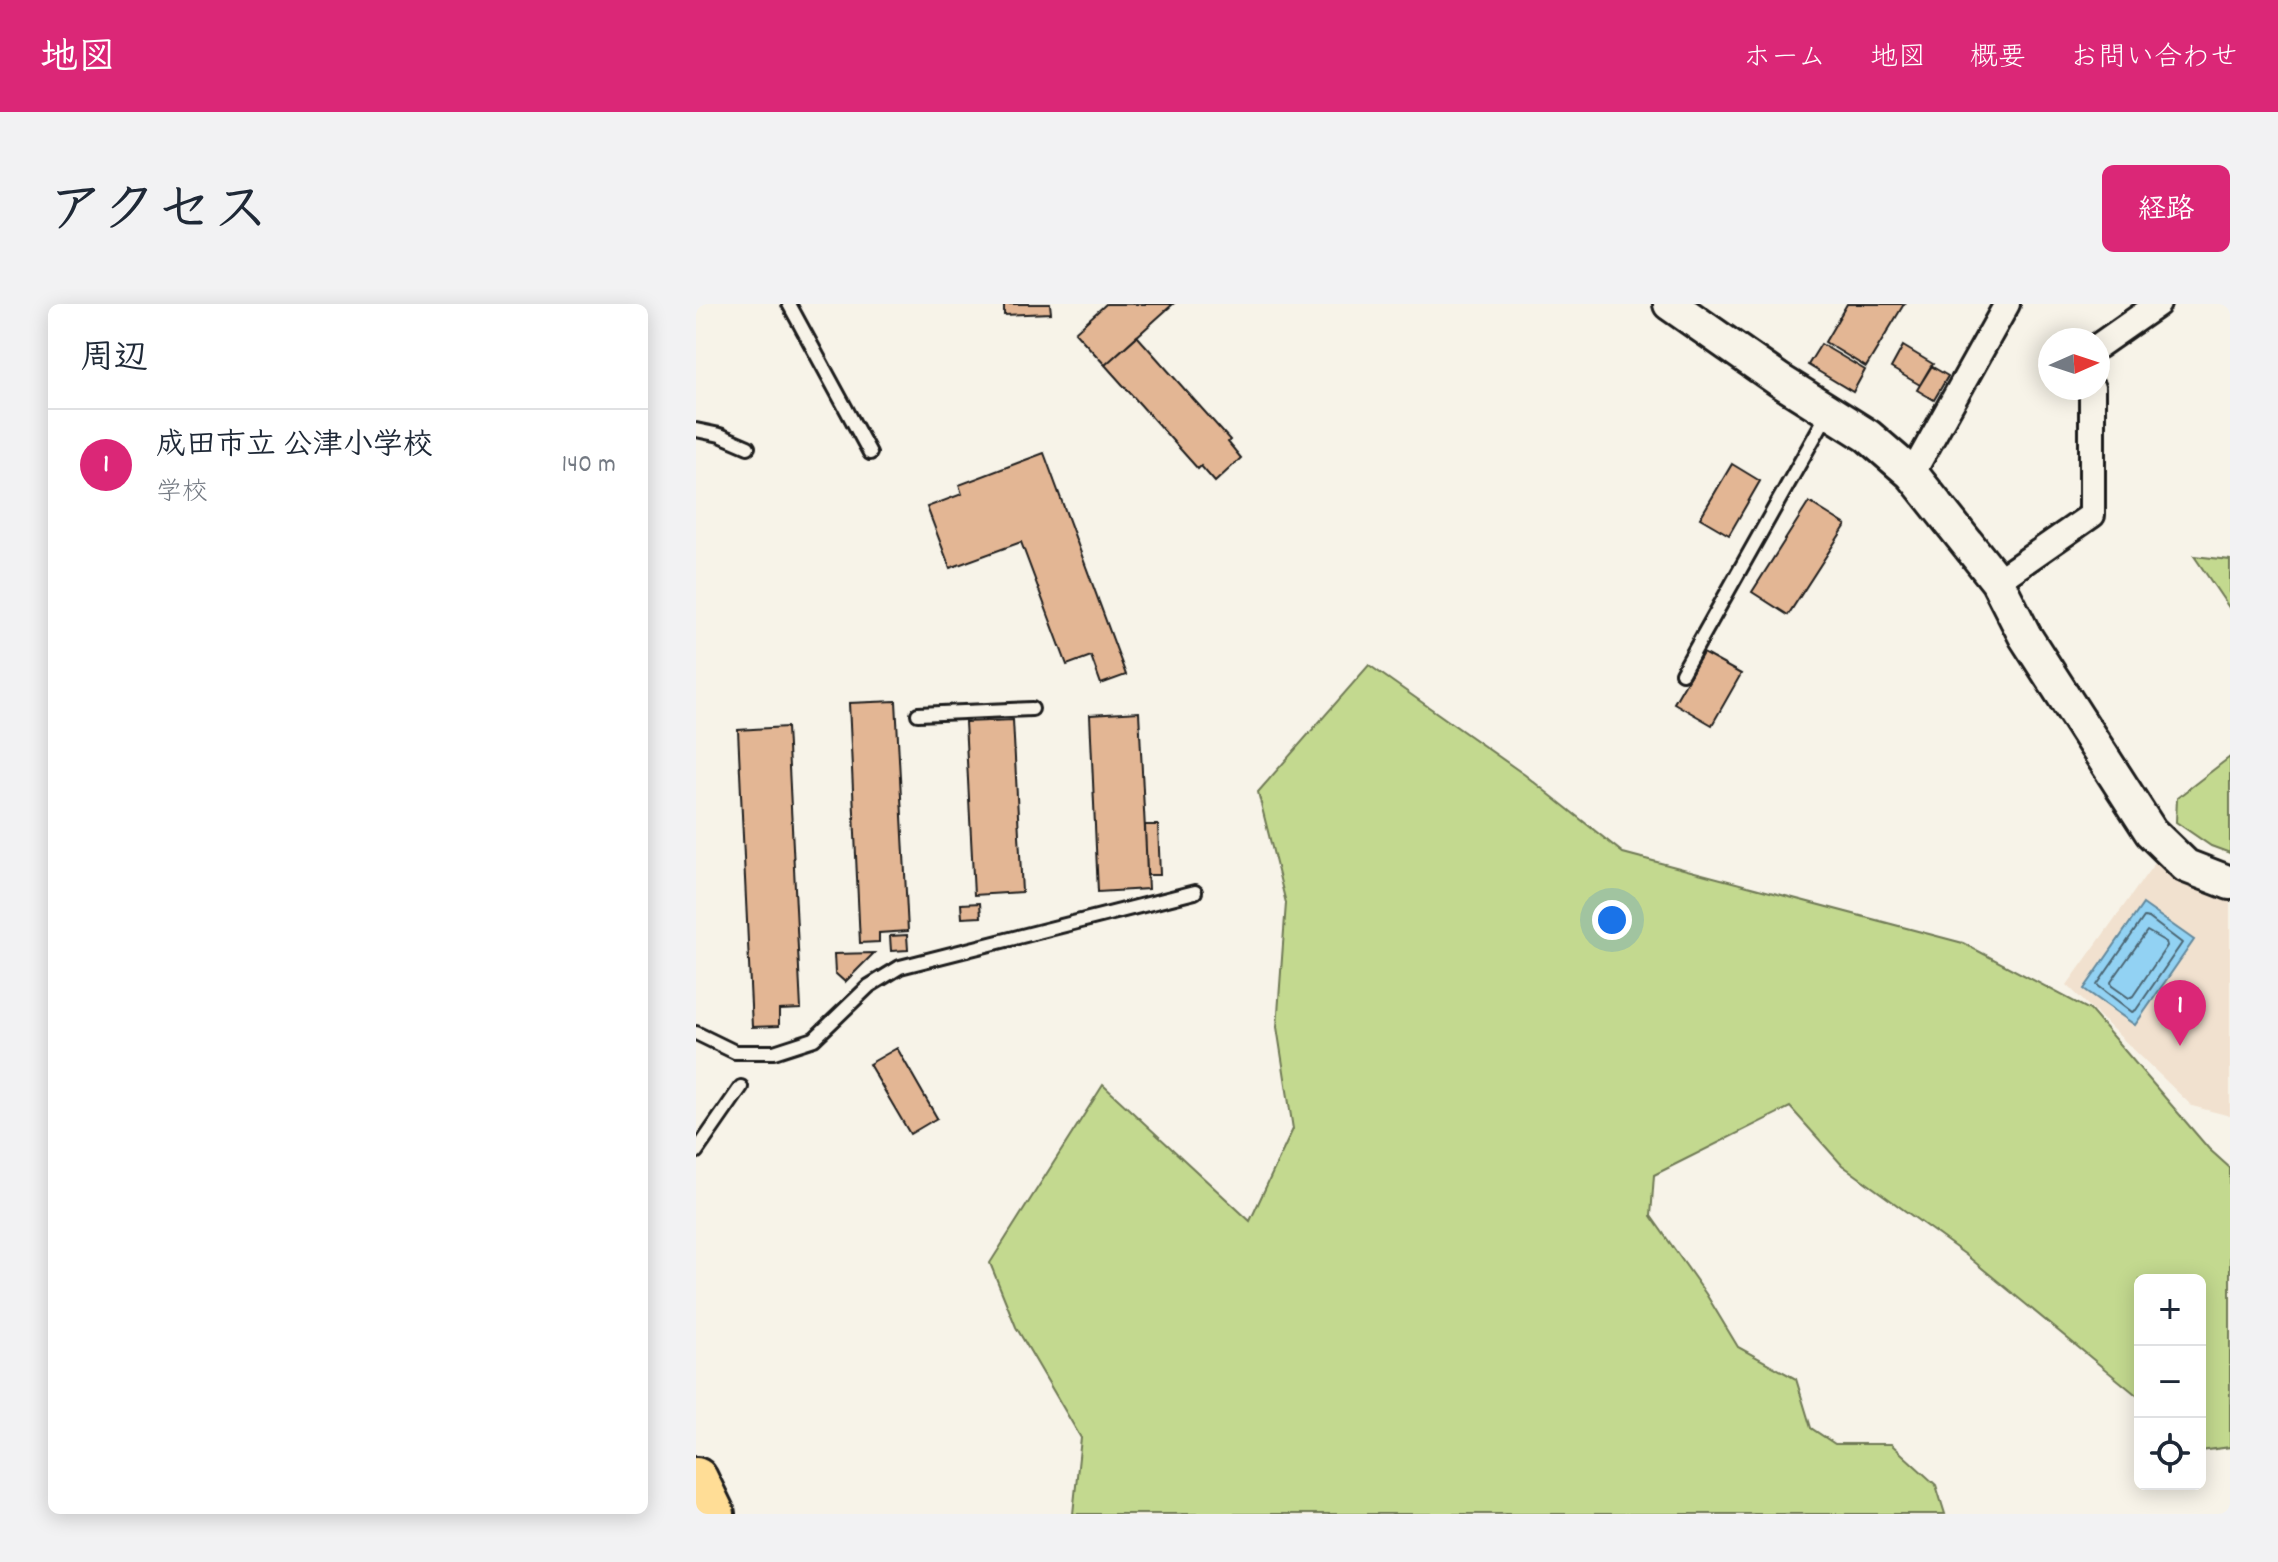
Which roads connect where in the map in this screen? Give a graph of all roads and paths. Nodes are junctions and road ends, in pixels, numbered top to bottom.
1 (789, 304) edge
2 (1670, 304) edge
3 (2007, 304) edge
4 (2158, 304) edge
5 (2110, 338) edge
6 (2092, 400) edge
7 (1829, 411) junction
8 (696, 430) edge
9 (748, 447) dead end
10 (870, 453) dead end
11 (1912, 474) junction
12 (1997, 581) junction
13 (1682, 673) dead end
14 (1032, 709) dead end
15 (918, 714) dead end
16 (2230, 883) edge
17 (1195, 892) dead end
18 (696, 1033) edge
19 (741, 1087) dead end
20 (696, 1152) edge
21 (696, 1479) edge
22 (713, 1514) edge

1 - 10 lane
2 - 7 street
3 - 11 street
4 - 5 street
6 - 12 street
7 - 11 street
7 - 13 lane
8 - 9 lane
11 - 12 street
12 - 16 street
14 - 15 lane
17 - 18 lane
19 - 20 lane
21 - 22 highway

